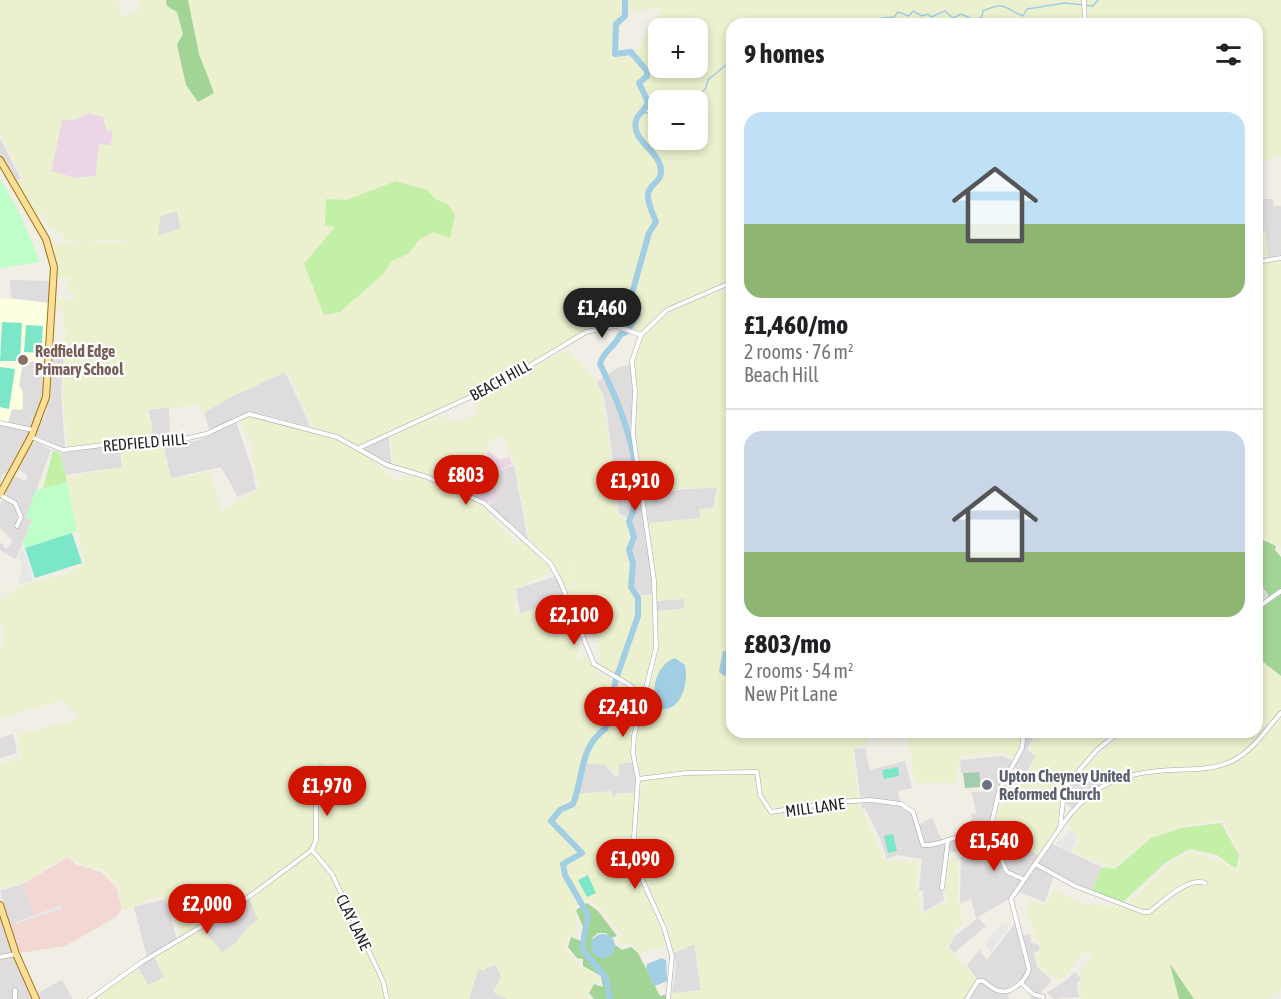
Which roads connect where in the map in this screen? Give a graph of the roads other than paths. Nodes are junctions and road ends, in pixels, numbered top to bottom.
1 (1084, 0) edge
2 (1085, 18) edge
3 (0, 160) edge
4 (1281, 258) edge
5 (1263, 261) edge
6 (726, 285) edge
7 (641, 335) junction
8 (0, 423) edge
9 (32, 434) junction
10 (359, 448) junction
11 (0, 479) edge
12 (8, 480) junction
13 (0, 495) edge
14 (17, 526) dead end
15 (1281, 591) edge
16 (1263, 604) edge
17 (643, 697) junction
18 (1281, 713) edge
19 (1263, 732) edge
20 (1024, 738) edge
21 (1112, 738) edge
22 (1258, 738) edge
23 (321, 767) dead end
24 (638, 779) junction
25 (1060, 828) junction
26 (991, 838) junction
27 (948, 840) junction
28 (312, 850) junction
29 (1037, 865) junction
30 (1023, 879) junction
31 (1205, 883) dead end
32 (942, 888) dead end
33 (0, 905) edge
34 (16, 954) junction
35 (0, 957) edge
36 (1021, 983) junction
37 (1043, 997) dead end
38 (36, 999) edge
39 (90, 999) edge
40 (387, 999) edge
41 (668, 999) edge
42 (967, 999) edge

1 - 2 street
3 - 9 main road
4 - 5 street
6 - 7 street
7 - 10 street, BEACH HILL
7 - 17 street
8 - 9 street, REDFIELD HILL
9 - 10 street, REDFIELD HILL
9 - 12 main road
10 - 17 street, REDFIELD HILL
11 - 12 street
12 - 13 main road
13 - 14 street
15 - 16 street
17 - 24 street
18 - 19 street
20 - 26 street
21 - 25 street
22 - 25 street
23 - 28 street
24 - 27 street, MILL LANE
24 - 41 street
25 - 29 street
26 - 27 street, MILL LANE
26 - 30 street
27 - 32 street
28 - 39 street
28 - 40 street, CLAY LANE
29 - 30 street
29 - 31 street
30 - 36 street
33 - 34 main road
34 - 35 street
34 - 38 main road
36 - 37 street
36 - 42 street

